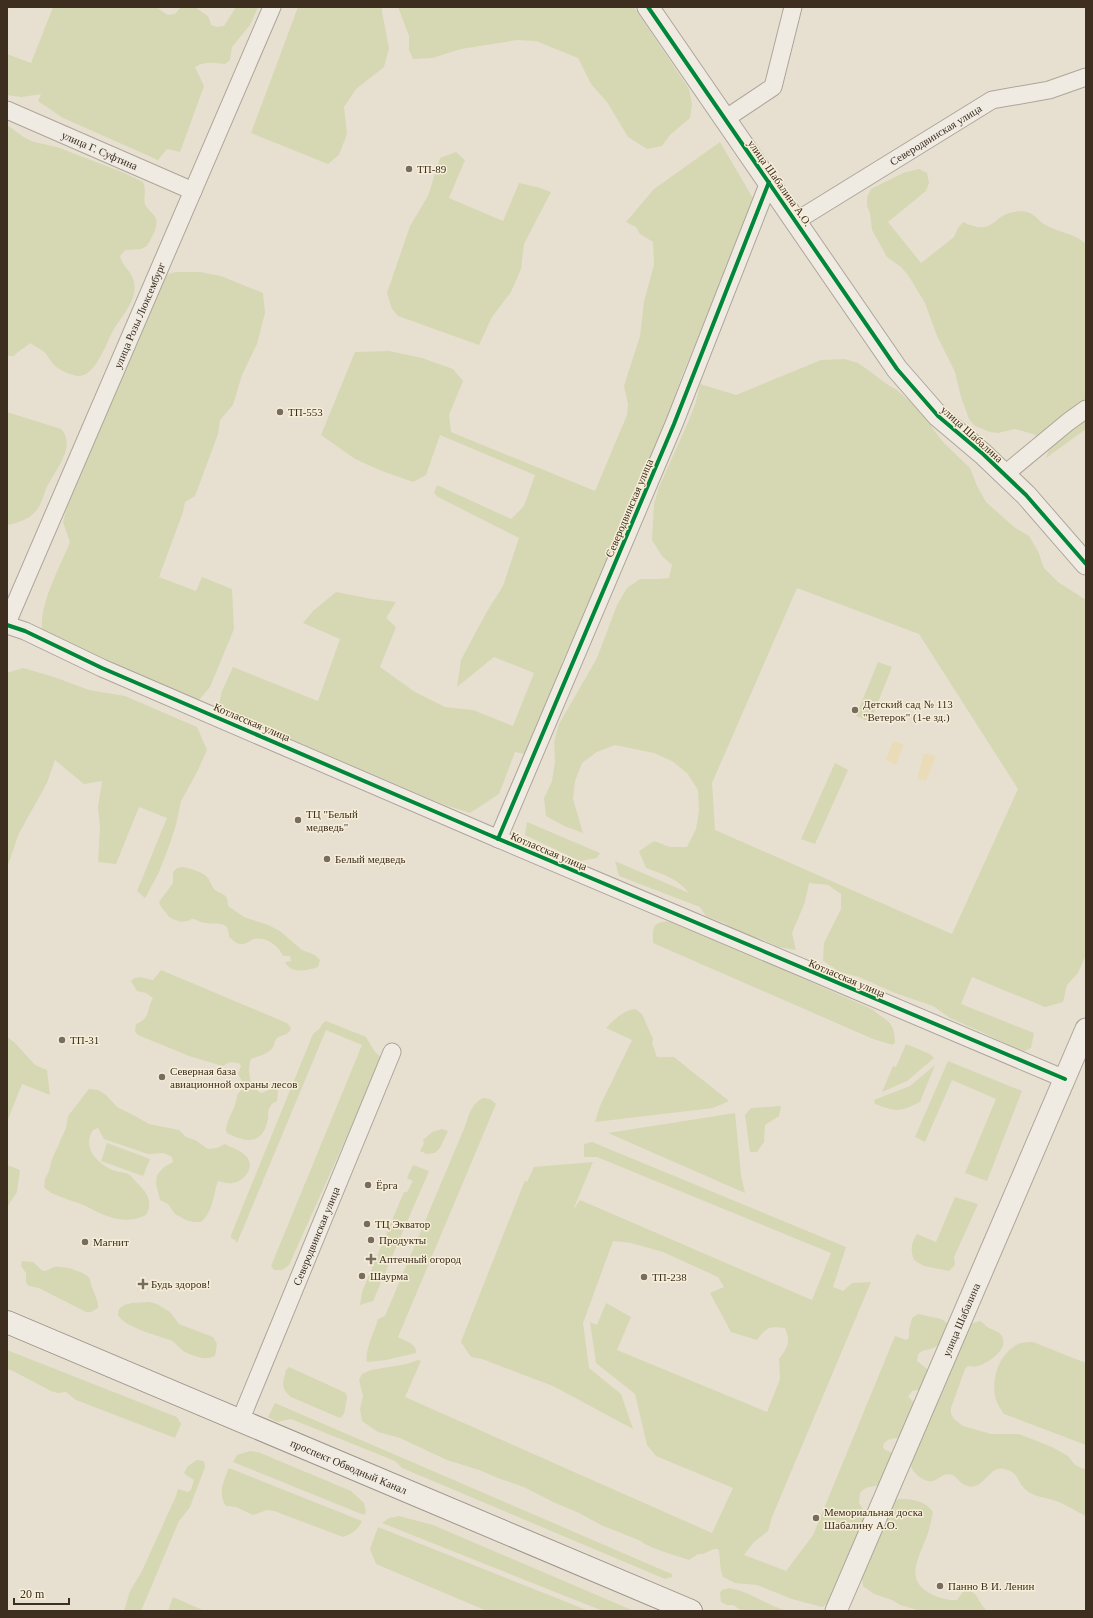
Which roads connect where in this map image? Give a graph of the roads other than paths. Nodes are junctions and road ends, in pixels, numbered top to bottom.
1 (272, 7) edge
2 (648, 7) edge
3 (793, 7) edge
4 (1086, 77) edge
5 (7, 110) edge
6 (725, 119) junction
7 (769, 182) junction
8 (193, 191) junction
9 (796, 221) junction
10 (897, 369) joint
11 (1086, 409) edge
12 (1004, 475) junction
13 (1086, 564) edge
14 (7, 624) edge
15 (498, 839) junction
16 (1086, 1029) edge
17 (392, 1052) dead end
18 (1065, 1079) junction
19 (7, 1322) edge
20 (240, 1421) junction
21 (691, 1611) edge
22 (836, 1611) edge

1 - 8 street, улица Розы Люксембург
2 - 6 street, улица Шабалина А.О.
3 - 6 street
4 - 9 street, Северодвинская улица
5 - 8 street, улица Г. Суфтина
6 - 7 street, улица Шабалина А.О.
7 - 9 street, улица Шабалина А.О.
7 - 15 street, Северодвинская улица
8 - 14 street, улица Розы Люксембург
9 - 10 street, улица Шабалина А.О.
10 - 12 street, улица Шабалина
11 - 12 street
12 - 13 street, улица Шабалина
14 - 15 street, Котласская улица
15 - 18 street, Котласская улица
16 - 18 street, улица Шабалина
17 - 20 street, Северодвинская улица
18 - 22 street, улица Шабалина
19 - 20 main road, проспект Обводный Канал
20 - 21 main road, проспект Обводный Канал

